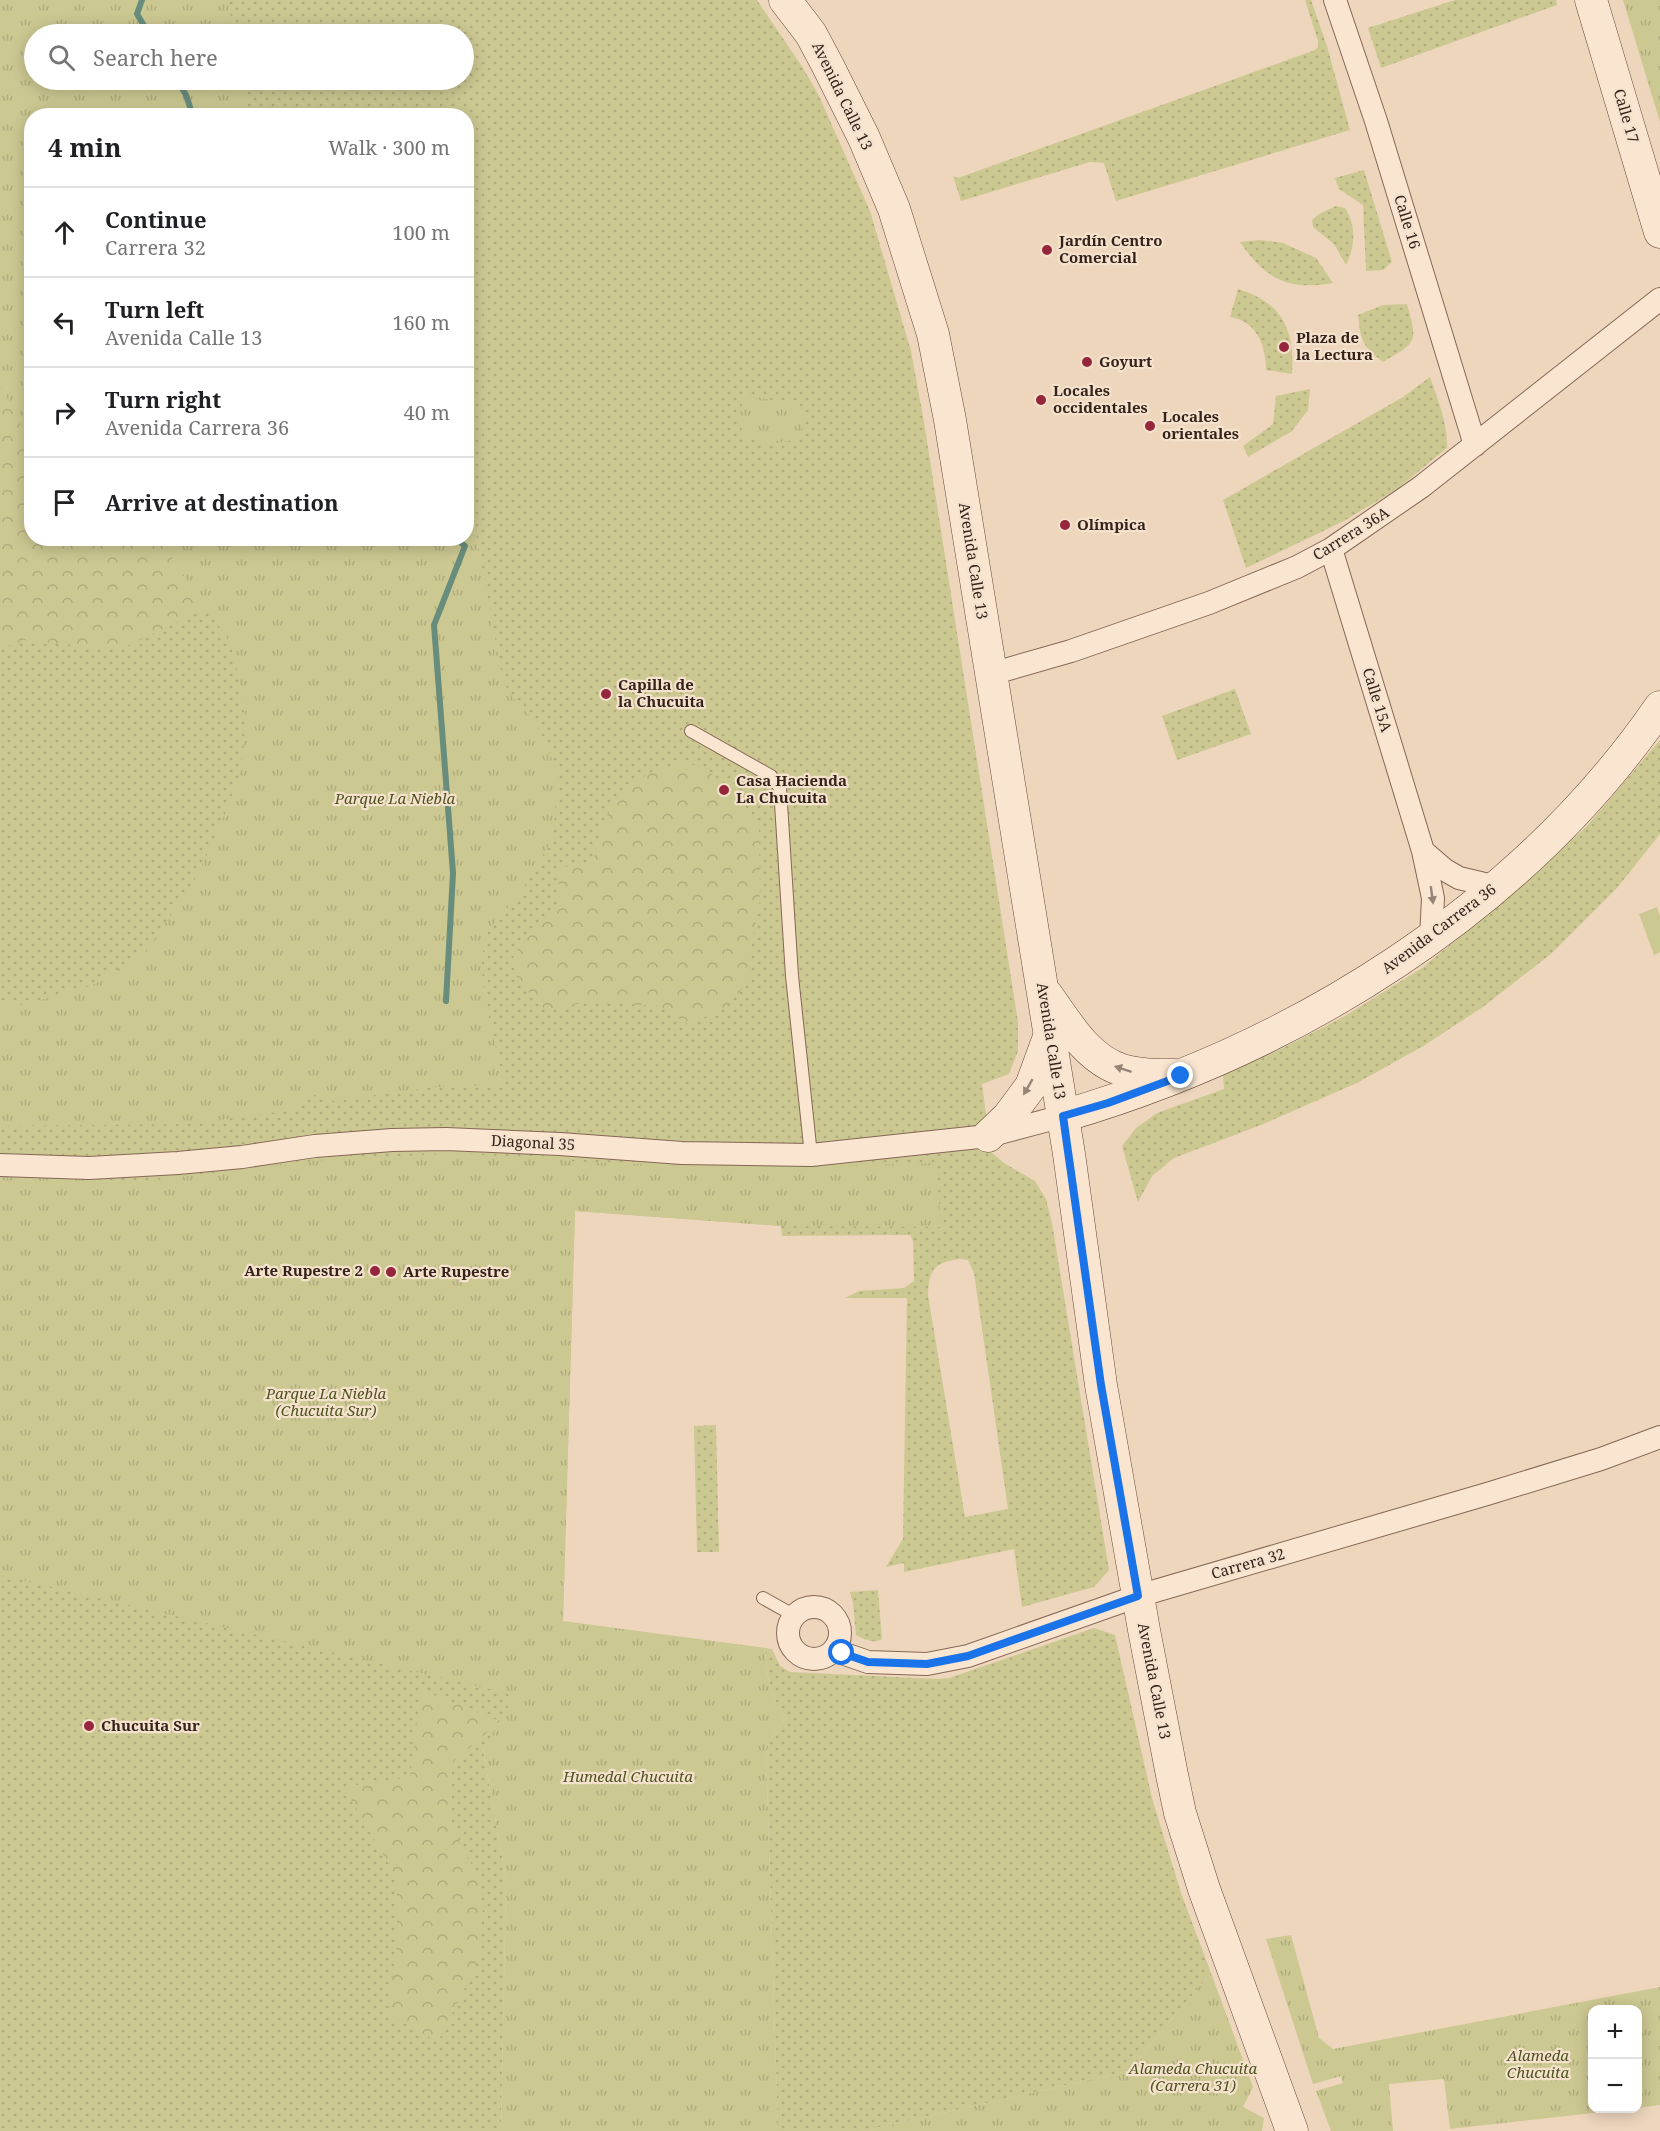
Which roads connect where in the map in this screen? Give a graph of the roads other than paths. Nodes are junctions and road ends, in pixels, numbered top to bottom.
1 (785, 0) edge
2 (1335, 0) edge
3 (1591, 0) edge
4 (1660, 232) edge
5 (1660, 299) edge
6 (1475, 444) junction
7 (1331, 549) junction
8 (990, 674) junction
9 (1660, 707) edge
10 (691, 731) dead end
11 (1423, 851) junction
12 (1497, 887) junction
13 (1431, 939) junction
14 (1042, 988) junction
15 (1050, 1033) junction
16 (1181, 1076) junction
17 (1063, 1116) junction
18 (988, 1136) junction
19 (811, 1155) junction
20 (0, 1165) edge
21 (1660, 1437) edge
22 (1138, 1596) junction
23 (763, 1598) dead end
24 (795, 1616) junction
25 (835, 1648) junction
26 (1292, 2131) edge

1 - 8 main road, Avenida Calle 13
2 - 6 street, Calle 16
3 - 4 main road, Calle 17
5 - 6 street, Carrera 36A
6 - 7 street, Carrera 36A
7 - 8 street, Carrera 36A
7 - 11 street, Calle 15A
8 - 14 main road, Avenida Calle 13
9 - 12 main road, Avenida Carrera 36
10 - 19 lane
11 - 12 street
11 -> 13 street, Calle 15A
12 - 13 main road, Avenida Carrera 36
13 - 16 main road, Avenida Carrera 36
14 - 15 main road, Avenida Calle 13
16 -> 14 main road
15 - 17 main road, Avenida Calle 13
15 -> 18 main road
16 - 17 main road, Avenida Carrera 36
17 - 18 street, Diagonal 35
17 - 22 main road, Avenida Calle 13
18 - 19 street, Diagonal 35
19 - 20 street, Diagonal 35
21 - 22 street, Carrera 32
22 - 25 street, Carrera 32
22 - 26 main road, Avenida Calle 13
23 - 24 lane
24 - 25 street
24 - 25 street

